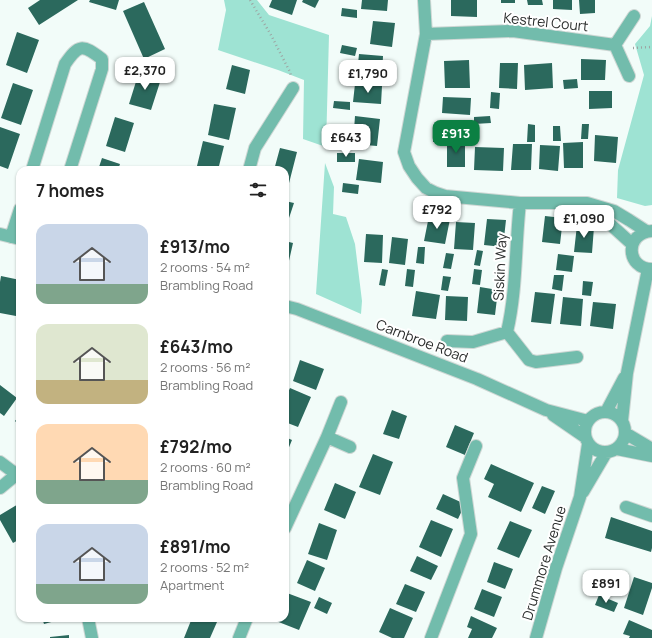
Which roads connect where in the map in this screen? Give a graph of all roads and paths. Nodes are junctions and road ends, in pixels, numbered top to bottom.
1 (250, 0) edge
2 (424, 0) edge
3 (634, 16) dead end
4 (426, 34) junction
5 (614, 45) junction
6 (629, 76) dead end
7 (293, 88) joint
8 (33, 166) edge
9 (71, 166) edge
10 (250, 166) edge
11 (520, 203) junction
12 (587, 203) junction
13 (16, 220) edge
14 (649, 231) edge
15 (10, 237) edge
16 (632, 244) junction
17 (650, 269) edge
18 (289, 307) edge
19 (507, 332) junction
20 (447, 341) dead end
21 (577, 357) dead end
22 (627, 373) junction
23 (341, 402) dead end
24 (546, 410) junction
25 (606, 412) junction
26 (588, 421) junction
27 (624, 427) junction
28 (327, 438) junction
29 (586, 441) junction
30 (476, 446) dead end
31 (350, 447) dead end
32 (652, 449) edge
33 (612, 451) junction
34 (652, 456) edge
35 (0, 462) edge
36 (16, 474) edge
37 (16, 477) edge
38 (0, 488) edge
39 (580, 497) junction
40 (290, 504) edge
41 (626, 507) dead end
42 (652, 516) edge
43 (89, 622) edge
44 (245, 622) edge
45 (92, 638) edge
46 (239, 638) edge
47 (431, 638) edge
48 (536, 638) edge

1 - 7 path
2 - 4 street
3 - 5 street
4 - 5 street, Kestrel Court
4 - 11 street
5 - 6 street
7 - 10 street
8 - 9 street
11 - 12 street
11 - 19 street, Siskin Way
12 - 14 street
12 - 16 street
13 - 15 street
14 - 16 street
16 - 17 street
17 - 22 street
18 - 24 street, Carnbroe Road
19 - 20 street
19 - 21 street
22 - 25 street
22 - 27 street
23 - 28 street
24 - 26 street, Carnbroe Road
24 - 29 street, Carnbroe Road
25 - 26 street
25 - 27 street
26 - 29 street
27 - 32 street
27 - 33 street
28 - 31 street
28 - 40 street
29 - 33 street
29 - 39 street, Drummore Avenue
30 - 47 street
33 - 34 street
33 - 39 street, Drummore Avenue
35 - 36 street
37 - 38 street
39 - 48 street, Drummore Avenue
41 - 42 street
43 - 45 street
44 - 46 street

